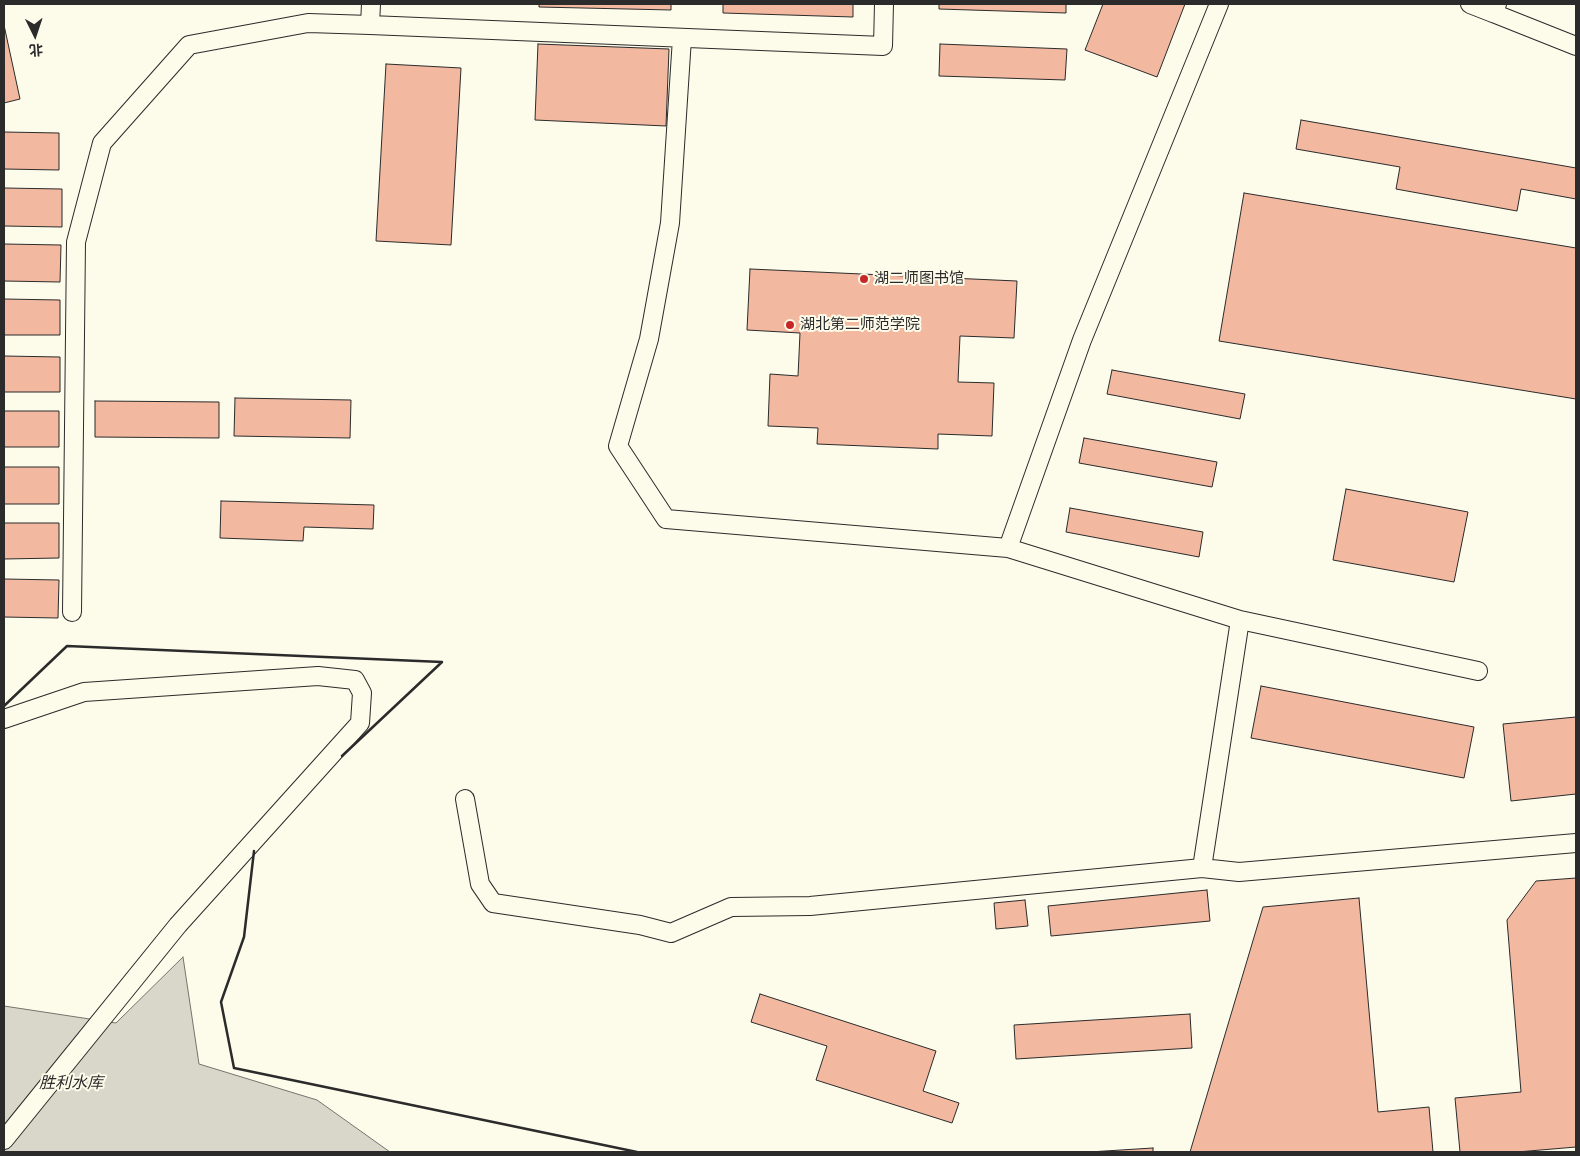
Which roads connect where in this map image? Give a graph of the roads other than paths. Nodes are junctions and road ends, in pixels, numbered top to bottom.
1 (371, 4) edge
2 (884, 4) edge
3 (1219, 4) edge
4 (1470, 4) edge
5 (1495, 8) edge
6 (370, 25) junction
7 (682, 38) junction
8 (1576, 46) edge
9 (1008, 548) junction
10 (72, 612) dead end
11 (1240, 620) junction
12 (1478, 671) dead end
13 (4, 719) edge
14 (465, 799) dead end
15 (1576, 843) edge
16 (1202, 868) junction
17 (4, 1140) edge

1 - 6 street
2 - 7 street
3 - 9 street
4 - 5 street
5 - 8 street
6 - 7 street
6 - 10 street
7 - 9 street
9 - 11 street
11 - 12 street
11 - 16 street
13 - 17 street
14 - 16 street
15 - 16 street

